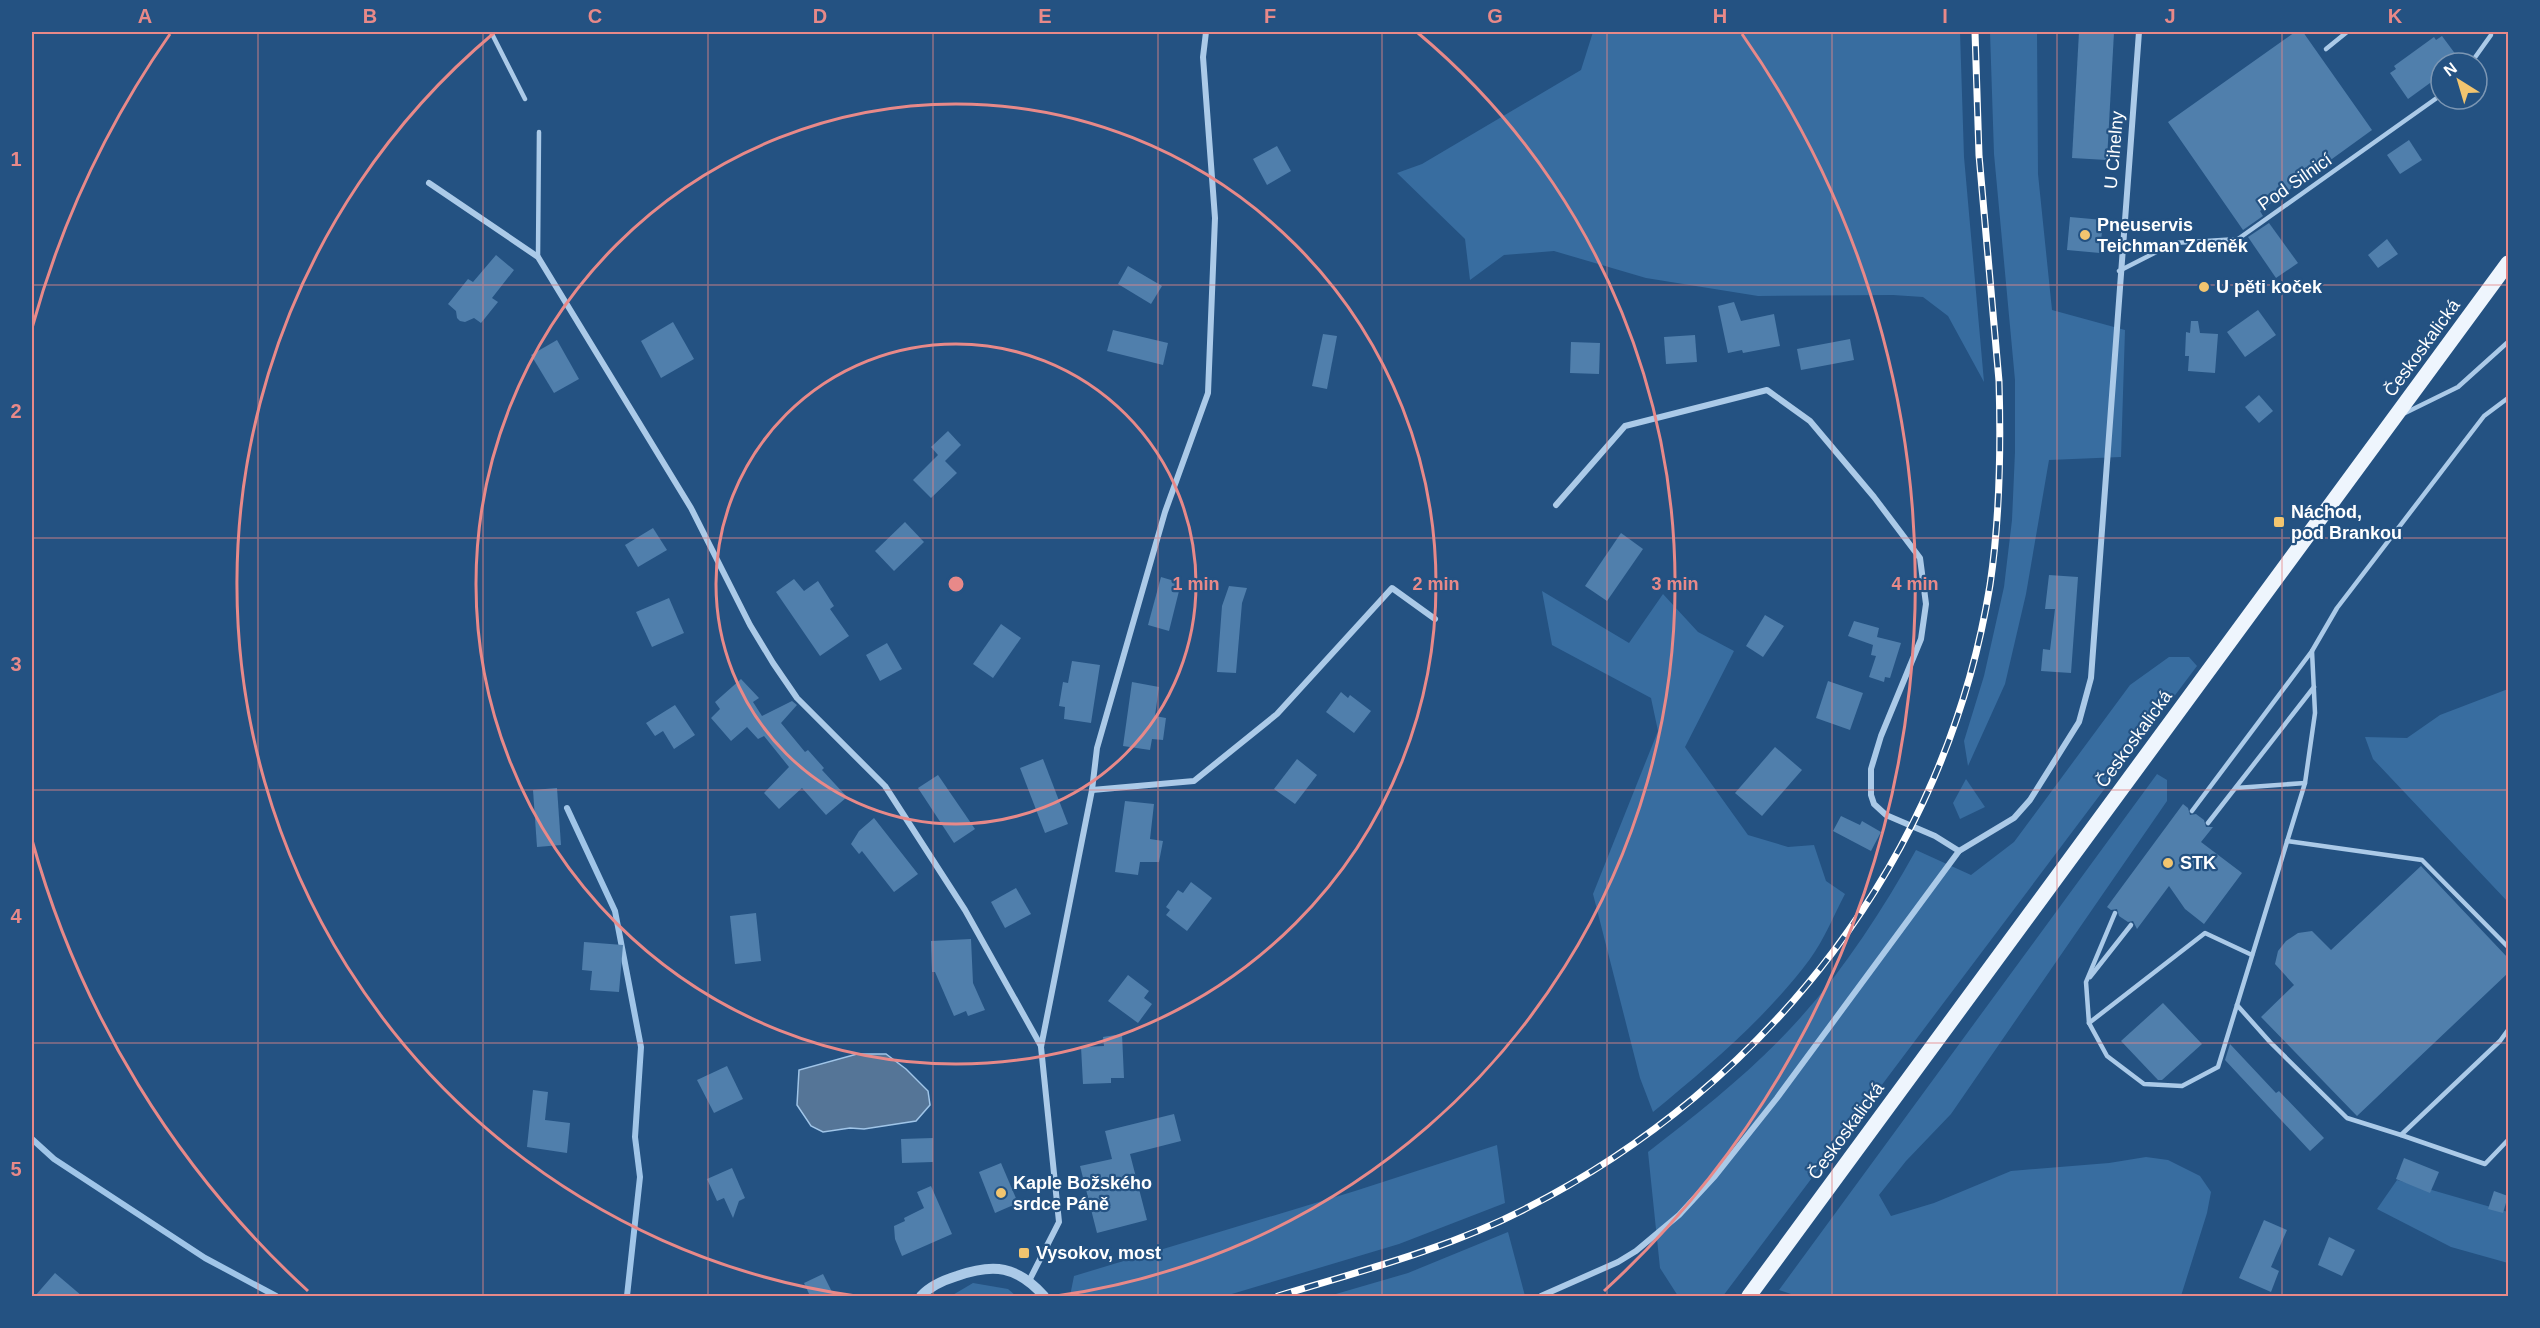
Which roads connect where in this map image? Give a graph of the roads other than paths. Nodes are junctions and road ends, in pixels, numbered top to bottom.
1 (491, 32) edge
2 (1206, 32) edge
3 (2139, 32) edge
4 (2347, 32) edge
5 (2491, 35) dead end
6 (2326, 49) dead end
7 (2480, 51) edge
8 (525, 99) dead end
9 (2429, 104) edge
10 (539, 132) dead end
11 (429, 183) dead end
12 (538, 257) junction
13 (2508, 263) edge
14 (2119, 271) junction
15 (2508, 342) edge
16 (2508, 398) edge
17 (2392, 421) junction
18 (1556, 506) dead end
19 (1435, 619) dead end
20 (2313, 651) junction
21 (2314, 687) junction
22 (2305, 783) junction
23 (2236, 788) junction
24 (1092, 790) junction
25 (2192, 811) dead end
26 (2208, 823) dead end
27 (2287, 841) junction
28 (1959, 851) junction
29 (2115, 913) dead end
30 (2131, 925) dead end
31 (2508, 947) edge
32 (2252, 956) junction
33 (2086, 982) junction
34 (2237, 1005) junction
35 (2089, 1023) junction
36 (2508, 1030) edge
37 (1041, 1047) junction
38 (2401, 1135) junction
39 (2508, 1140) edge
40 (1029, 1281) junction
41 (921, 1296) edge
42 (1044, 1296) edge
43 (1541, 1296) edge
44 (1749, 1296) edge

1 - 8 lane
2 - 24 street
3 - 14 street, U Cihelny
4 - 6 lane
5 - 7 lane
9 - 14 lane, Pod Silnicí
10 - 12 lane
11 - 12 street
12 - 37 street
13 - 17 main road, Českoskalická
14 - 28 street, U Cihelny
15 - 17 lane
16 - 20 lane
17 - 44 main road, Českoskalická
18 - 28 street
19 - 24 street
20 - 21 lane
20 - 25 lane
21 - 22 lane
21 - 23 lane
22 - 23 lane
22 - 27 lane
23 - 26 lane
24 - 37 street
27 - 31 lane
27 - 32 lane
28 - 43 street
29 - 33 lane
30 - 33 lane
32 - 34 lane
32 - 35 lane
33 - 35 lane
34 - 35 lane
34 - 38 lane
36 - 38 lane
37 - 40 street
38 - 39 lane
40 - 41 street
40 - 42 street

